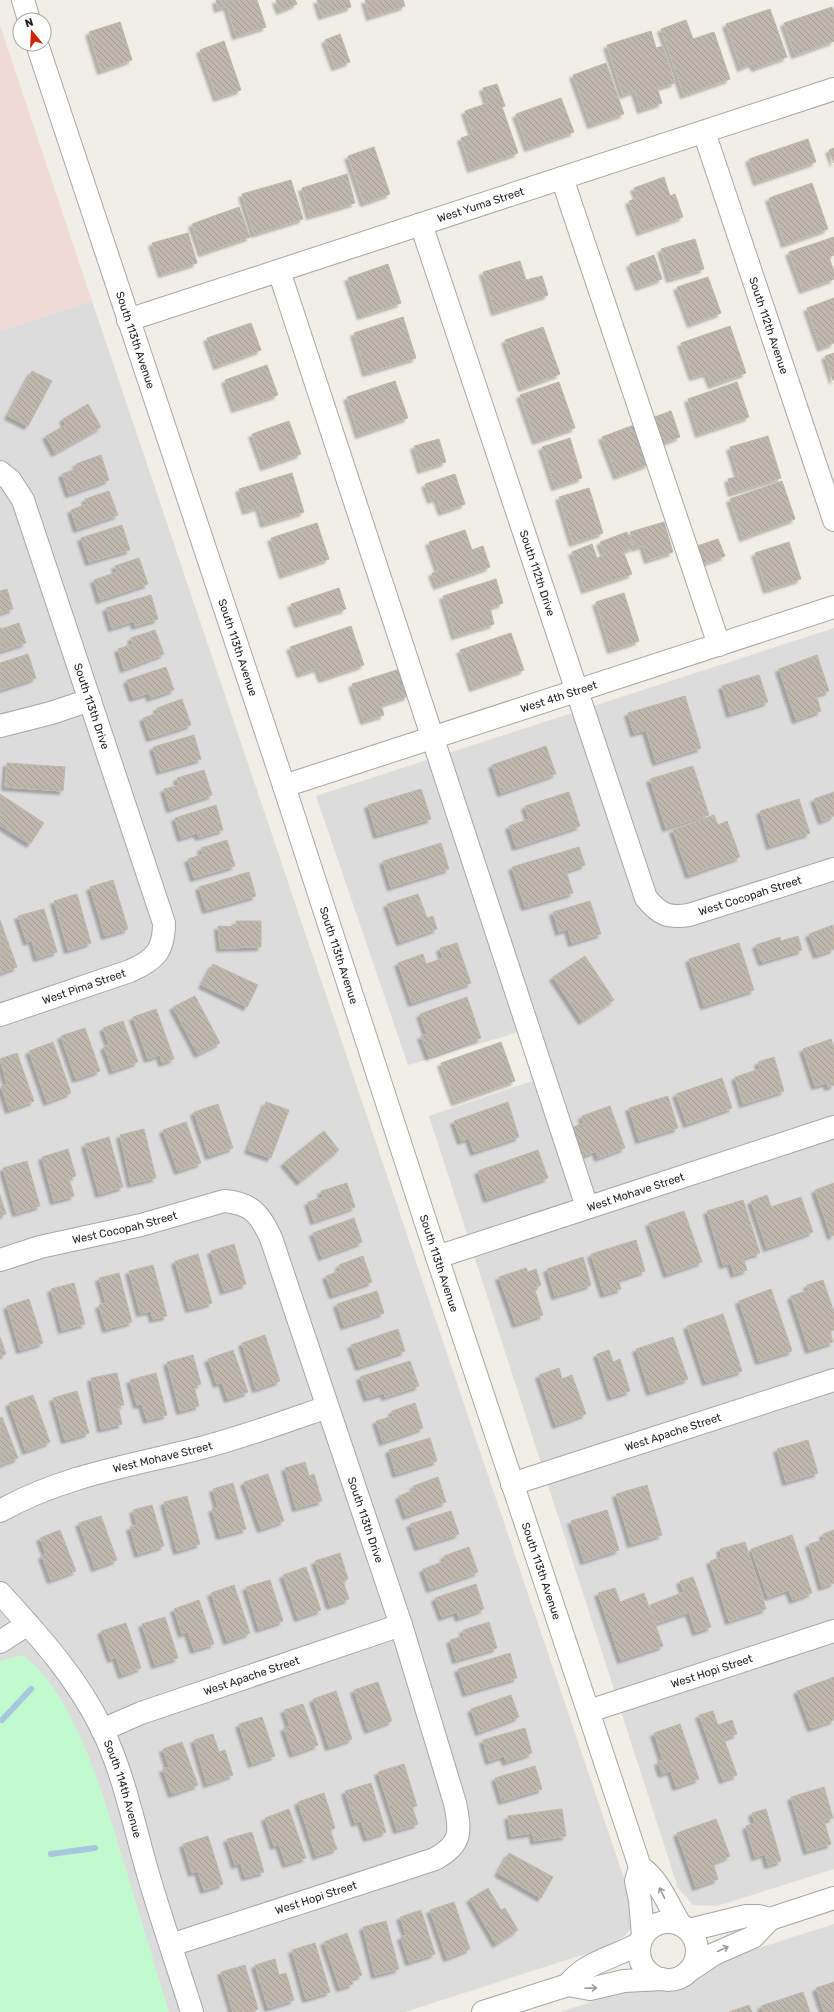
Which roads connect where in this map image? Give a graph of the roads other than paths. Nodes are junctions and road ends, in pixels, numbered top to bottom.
1 (40, 52) edge
2 (834, 89) edge
3 (704, 132) junction
4 (562, 178) junction
5 (421, 224) junction
6 (279, 271) junction
7 (128, 320) junction
8 (0, 472) edge
9 (834, 520) edge
10 (834, 607) edge
11 (719, 645) junction
12 (577, 692) junction
13 (90, 700) junction
14 (0, 726) edge
15 (432, 739) junction
16 (284, 786) junction
17 (834, 869) edge
18 (664, 915) joint
19 (161, 948) joint
20 (0, 1015) edge
21 (834, 1126) edge
22 (249, 1207) joint
23 (587, 1207) junction
24 (436, 1257) junction
25 (0, 1260) edge
26 (834, 1380) edge
27 (327, 1407) junction
28 (512, 1484) junction
29 (0, 1511) edge
30 (0, 1593) edge
31 (28, 1624) junction
32 (401, 1625) junction
33 (834, 1631) edge
34 (0, 1642) edge
35 (588, 1711) junction
36 (102, 1730) junction
37 (456, 1842) joint
38 (640, 1867) junction
39 (827, 1900) edge
40 (770, 1919) junction
41 (684, 1927) junction
42 (641, 1939) junction
43 (171, 1945) junction
44 (690, 1970) junction
45 (662, 1980) junction
46 (568, 1985) junction
47 (192, 2012) edge
48 (483, 2012) edge

1 - 7 street, South 113th Avenue
2 - 3 street, West Yuma Street
3 - 4 street, West Yuma Street
3 - 9 street, South 112th Avenue
4 - 5 street, West Yuma Street
4 - 11 street
5 - 6 street, West Yuma Street
5 - 12 street, South 112th Drive
6 - 7 street, West Yuma Street
6 - 15 street
7 - 16 street, South 113th Avenue
8 - 13 street, South 113th Drive
10 - 11 street, West 4th Street
11 - 12 street, West 4th Street
12 - 15 street, West 4th Street
12 - 18 street, South 112th Drive
13 - 14 street
13 - 19 street, South 113th Drive
15 - 16 street, West 4th Street
15 - 23 street
16 - 24 street, South 113th Avenue
17 - 18 street, West Cocopah Street
19 - 20 street, West Pima Street
21 - 23 street, West Mohave Street
22 - 25 street, West Cocopah Street
22 - 27 street, South 113th Drive
23 - 24 street, West Mohave Street
24 - 28 street, South 113th Avenue
26 - 28 street, West Apache Street
27 - 29 street, West Mohave Street
27 - 32 street, South 113th Drive
28 - 35 street, South 113th Avenue
30 - 31 street, South 114th Avenue
31 - 34 street
31 - 36 street, South 114th Avenue
32 - 36 street, West Apache Street
32 - 37 street, South 113th Drive
33 - 35 street, West Hopi Street
35 - 38 street, South 113th Avenue
36 - 43 street, South 114th Avenue
37 - 43 street, West Hopi Street
41 -> 38 street
38 - 42 street, South 113th Avenue
39 - 40 street
40 - 41 street
44 -> 40 street
41 - 42 street
41 - 44 street
42 - 45 street
42 - 46 street
43 - 47 street, South 114th Avenue
44 - 45 street
46 -> 45 street
46 - 48 street

